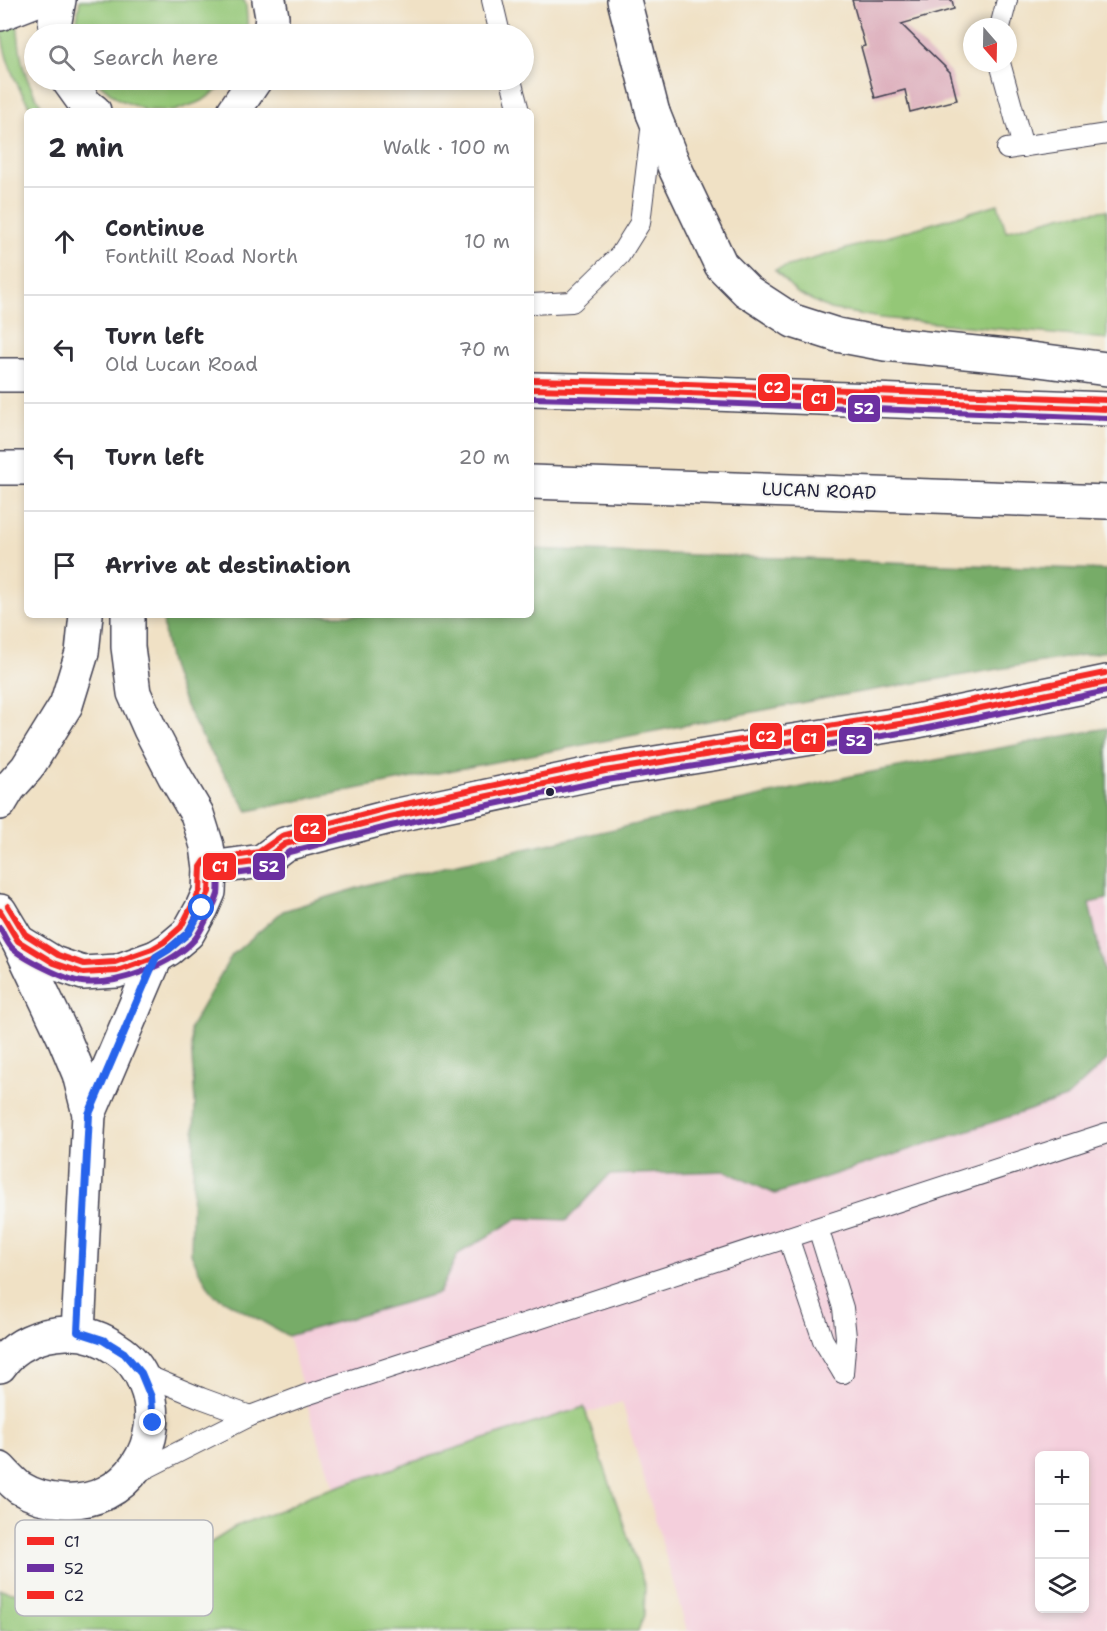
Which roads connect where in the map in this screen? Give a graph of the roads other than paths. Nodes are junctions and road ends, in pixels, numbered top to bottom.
1 (36, 0) edge
2 (58, 0) edge
3 (269, 0) edge
4 (492, 0) edge
5 (624, 0) edge
6 (1007, 0) edge
7 (0, 14) edge
8 (1002, 18) edge
9 (55, 24) edge
10 (271, 24) edge
11 (498, 24) edge
12 (1002, 72) edge
13 (75, 90) edge
14 (248, 90) edge
15 (514, 90) edge
16 (90, 108) edge
17 (236, 108) edge
18 (518, 108) edge
19 (652, 113) junction
20 (1107, 134) edge
21 (534, 304) edge
22 (1107, 369) edge
23 (534, 389) edge
24 (1107, 409) edge
25 (534, 482) edge
26 (1107, 502) edge
27 (86, 618) edge
28 (128, 618) edge
29 (1107, 682) edge
30 (0, 803) edge
31 (210, 868) junction
32 (0, 911) edge
33 (18, 941) junction
34 (156, 957) junction
35 (89, 1114) junction
36 (1107, 1133) edge
37 (818, 1228) junction
38 (788, 1237) junction
39 (78, 1332) junction
40 (0, 1366) edge
41 (141, 1373) junction
42 (250, 1416) junction
43 (0, 1469) edge
44 (130, 1476) junction

1 - 7 main road
2 - 9 main road
3 - 10 main road
4 - 11 lane
5 - 19 main road
6 - 8 lane
12 - 20 lane
13 - 16 main road
14 - 17 main road
15 - 18 lane
19 - 21 lane
19 - 22 main road
23 - 24 main road
25 - 26 main road, LUCAN ROAD
27 - 30 main road
28 - 31 main road
29 - 31 main road
31 - 34 main road
32 - 33 main road
33 - 34 main road
33 - 35 main road
34 - 35 main road
35 - 39 main road
36 - 37 lane
37 - 38 lane
37 - 38 lane
38 - 42 lane
39 - 40 main road
39 - 41 main road
41 - 42 lane
41 - 44 main road
42 - 44 lane
43 - 44 main road

